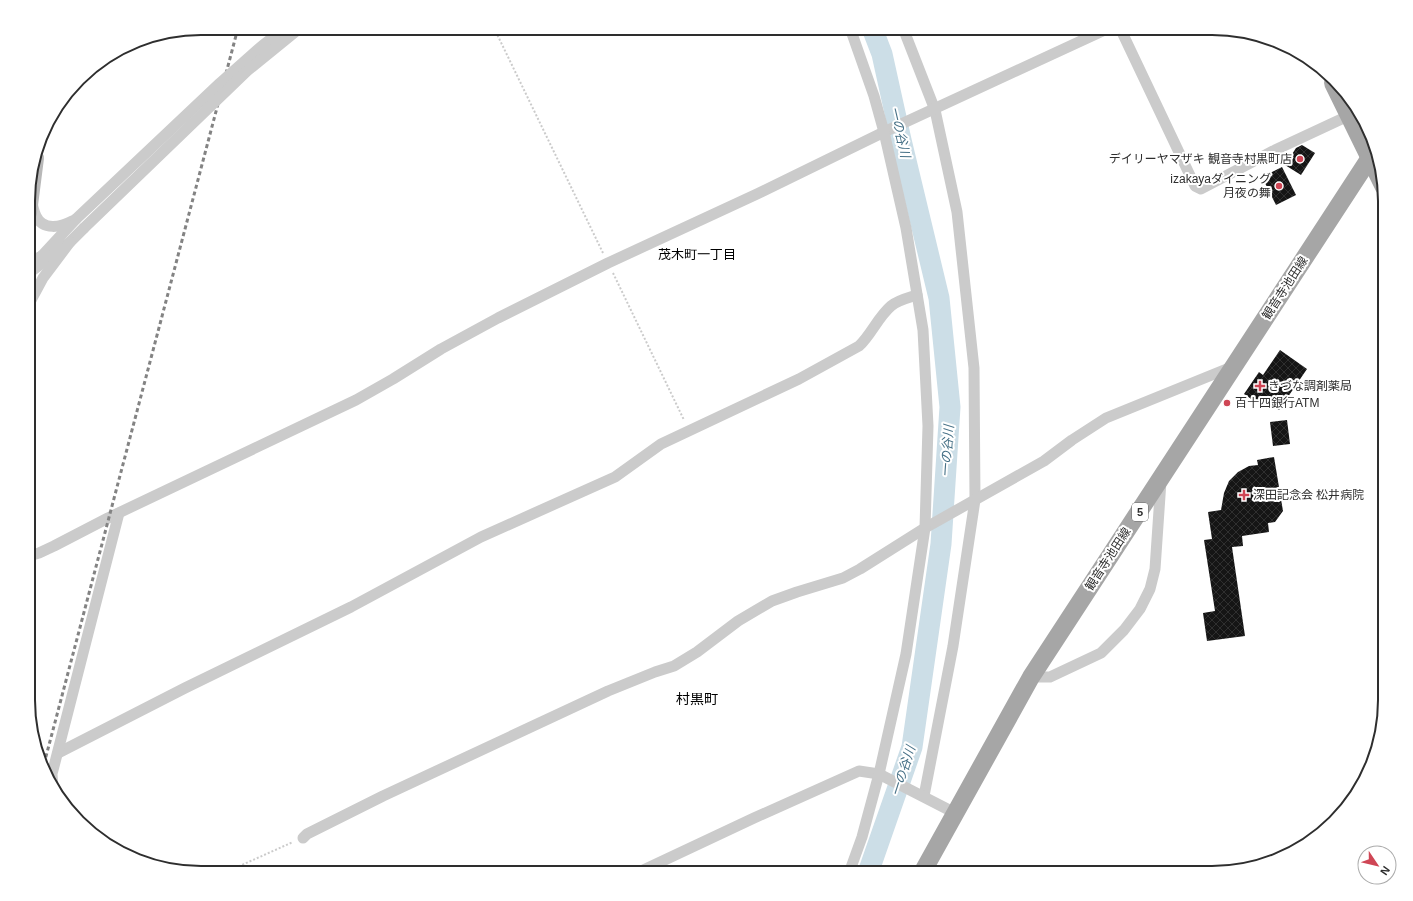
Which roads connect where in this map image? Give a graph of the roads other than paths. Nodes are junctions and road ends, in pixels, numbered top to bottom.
1 (276, 35) edge
2 (291, 35) edge
3 (852, 35) edge
4 (906, 35) edge
5 (1094, 35) edge
6 (1123, 35) edge
7 (1336, 91) edge
8 (935, 110) junction
9 (1348, 116) junction
10 (884, 132) junction
11 (1370, 152) edge
12 (1371, 156) edge
13 (35, 215) edge
14 (81, 224) junction
15 (70, 242) junction
16 (42, 256) junction
17 (35, 258) edge
18 (35, 264) edge
19 (35, 269) edge
20 (35, 295) edge
21 (917, 295) junction
22 (1235, 366) junction
23 (1161, 479) junction
24 (975, 500) junction
25 (119, 513) junction
26 (925, 528) junction
27 (35, 554) edge
28 (1031, 677) junction
29 (58, 753) junction
30 (52, 773) edge
31 (879, 774) junction
32 (924, 796) junction
33 (955, 813) junction
34 (303, 838) road end
35 (652, 866) edge
36 (852, 866) edge
37 (926, 866) edge

1 - 14 street, bridge
2 - 14 street, bridge
3 - 10 street
4 - 8 street
5 - 8 street
6 - 9 street
7 - 9 main road
8 - 10 street
8 - 24 street
9 - 11 main road
10 - 21 street
10 - 25 street
12 - 22 main road, 観音寺池田線 / 5
13 - 14 street
14 - 15 street
14 - 16 street
15 - 19 street
15 - 20 street
16 - 17 street
16 - 18 street
21 - 26 street
21 - 29 street
22 - 23 main road, 観音寺池田線 / 5
22 - 24 street
23 - 28 main road, 観音寺池田線 / 5
23 - 28 street
24 - 26 street
24 - 32 street
25 - 27 street
25 - 29 street
26 - 31 street
26 - 34 street
28 - 33 main road, 観音寺池田線 / 5
29 - 30 street
31 - 32 street
31 - 35 street
31 - 36 street
32 - 33 street
33 - 37 main road, 観音寺池田線 / 5

